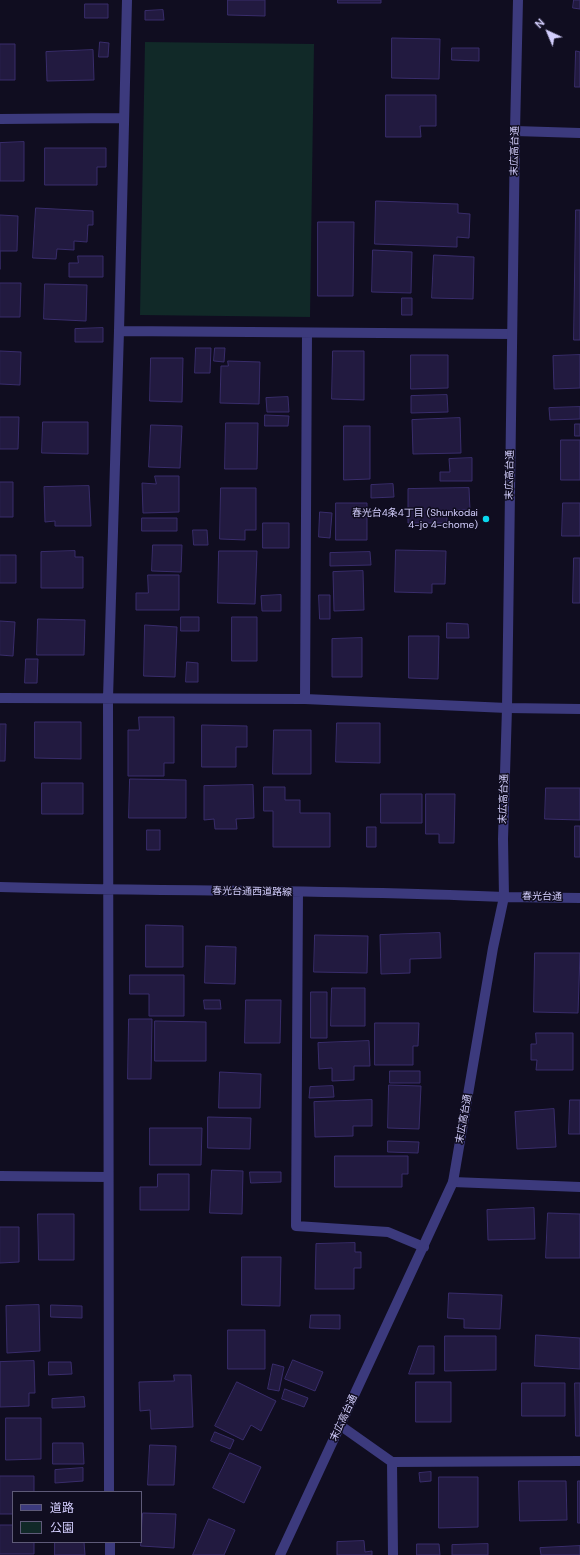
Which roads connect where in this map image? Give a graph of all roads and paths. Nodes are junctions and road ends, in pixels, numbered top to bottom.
1 (127, 0) edge
2 (518, 0) edge
3 (123, 118) junction
4 (0, 119) edge
5 (515, 131) junction
6 (580, 133) edge
7 (119, 331) junction
8 (307, 333) junction
9 (512, 334) junction
10 (0, 698) edge
11 (108, 698) junction
12 (305, 699) junction
13 (507, 708) junction
14 (580, 709) edge
15 (0, 887) edge
16 (108, 890) junction
17 (298, 892) junction
18 (504, 897) junction
19 (580, 898) edge
20 (0, 1176) edge
21 (108, 1177) junction
22 (453, 1182) junction
23 (580, 1187) edge
24 (424, 1247) junction
25 (340, 1426) junction
26 (580, 1461) edge
27 (392, 1462) junction
28 (110, 1491) edge
29 (110, 1543) edge
30 (110, 1555) edge
31 (280, 1555) edge
32 (393, 1555) edge

1 - 3 street
2 - 5 street, 末広高台通
3 - 4 street
3 - 7 street
5 - 6 street
5 - 9 street, 末広高台通
7 - 8 street
7 - 11 street
8 - 9 street
8 - 12 street
9 - 13 street, 末広高台通
10 - 11 street
11 - 12 street
11 - 16 street
12 - 13 street
13 - 14 street
13 - 18 street, 末広高台通
15 - 16 street, 春光台通西道路線
16 - 17 street, 春光台通西道路線
16 - 21 street
17 - 18 street, 春光台通西道路線
17 - 24 street
18 - 19 street, 春光台通
18 - 22 street, 末広高台通
20 - 21 street
21 - 28 street
22 - 23 street
22 - 24 street, 末広高台通
24 - 25 street, 末広高台通
25 - 27 street
25 - 31 street, 末広高台通
26 - 27 street
27 - 32 street
29 - 30 street

